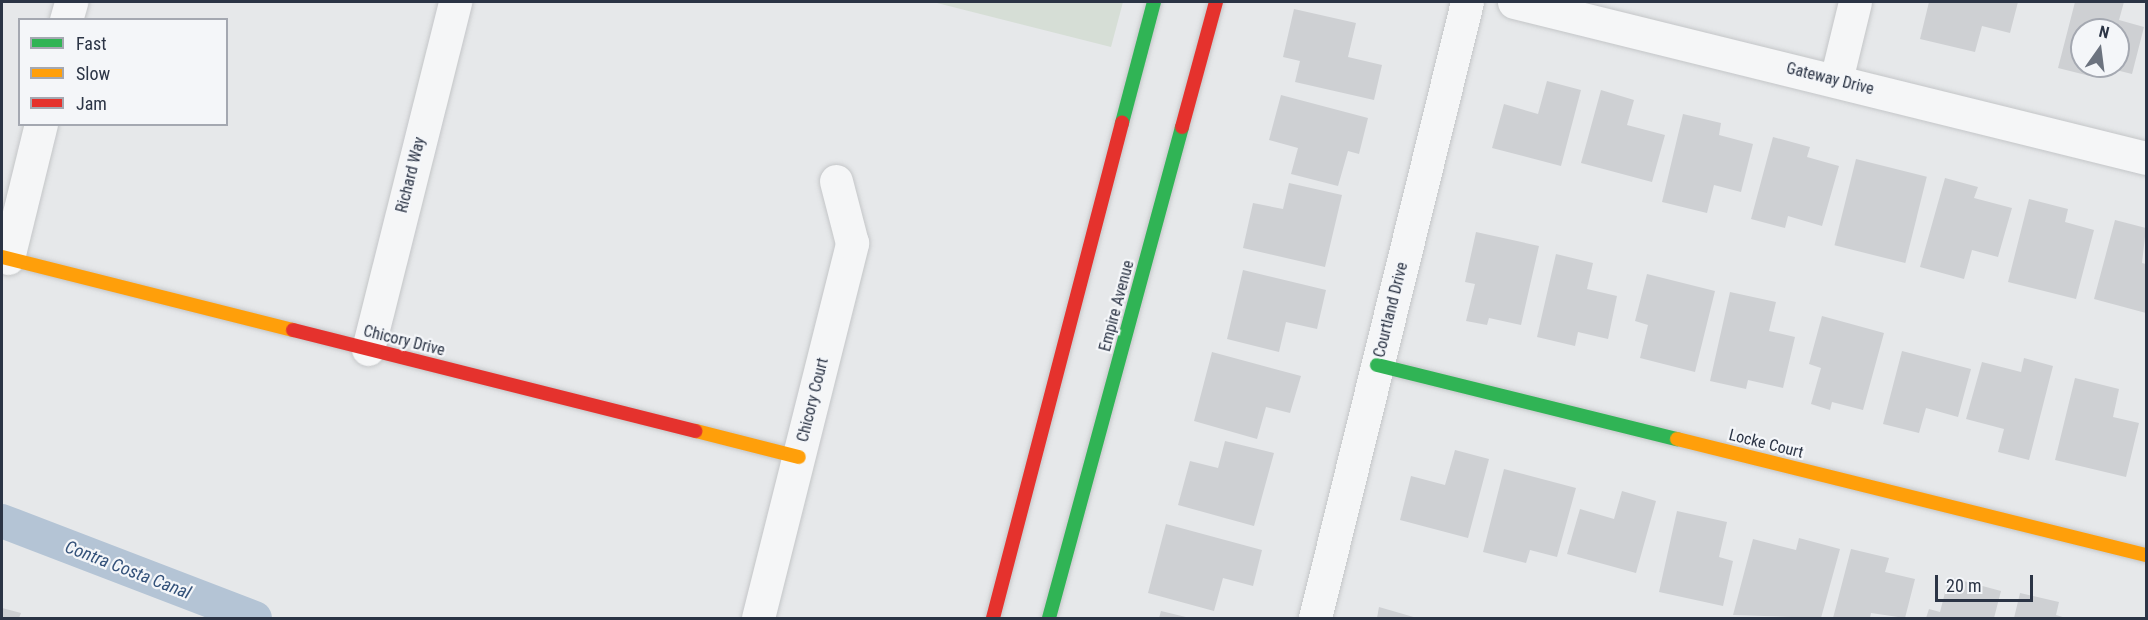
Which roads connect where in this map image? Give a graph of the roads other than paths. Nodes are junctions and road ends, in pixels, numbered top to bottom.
1 (71, 2) edge
2 (455, 2) edge
3 (1154, 2) edge
4 (1216, 2) edge
5 (1467, 2) edge
6 (1514, 2) edge
7 (1855, 2) edge
8 (67, 18) edge
9 (1836, 80) junction
10 (40, 126) edge
11 (2146, 158) edge
12 (837, 181) dead end
13 (5, 257) edge
14 (368, 349) junction
15 (1377, 365) junction
16 (799, 457) junction
17 (2146, 555) edge
18 (758, 618) edge
19 (993, 618) edge
20 (1049, 618) edge
21 (1315, 618) edge

1 - 8 street
2 - 14 street, Richard Way
3 - 19 street
4 - 20 street, Empire Avenue
5 - 15 street, Courtland Drive
6 - 9 street, Gateway Drive
7 - 9 street
9 - 11 street, Gateway Drive
10 - 13 street
12 - 16 street, Chicory Court
13 - 14 street, Chicory Drive
14 - 16 street, Chicory Drive
15 - 17 street, Locke Court
15 - 21 street, Courtland Drive
16 - 18 street, Chicory Court

